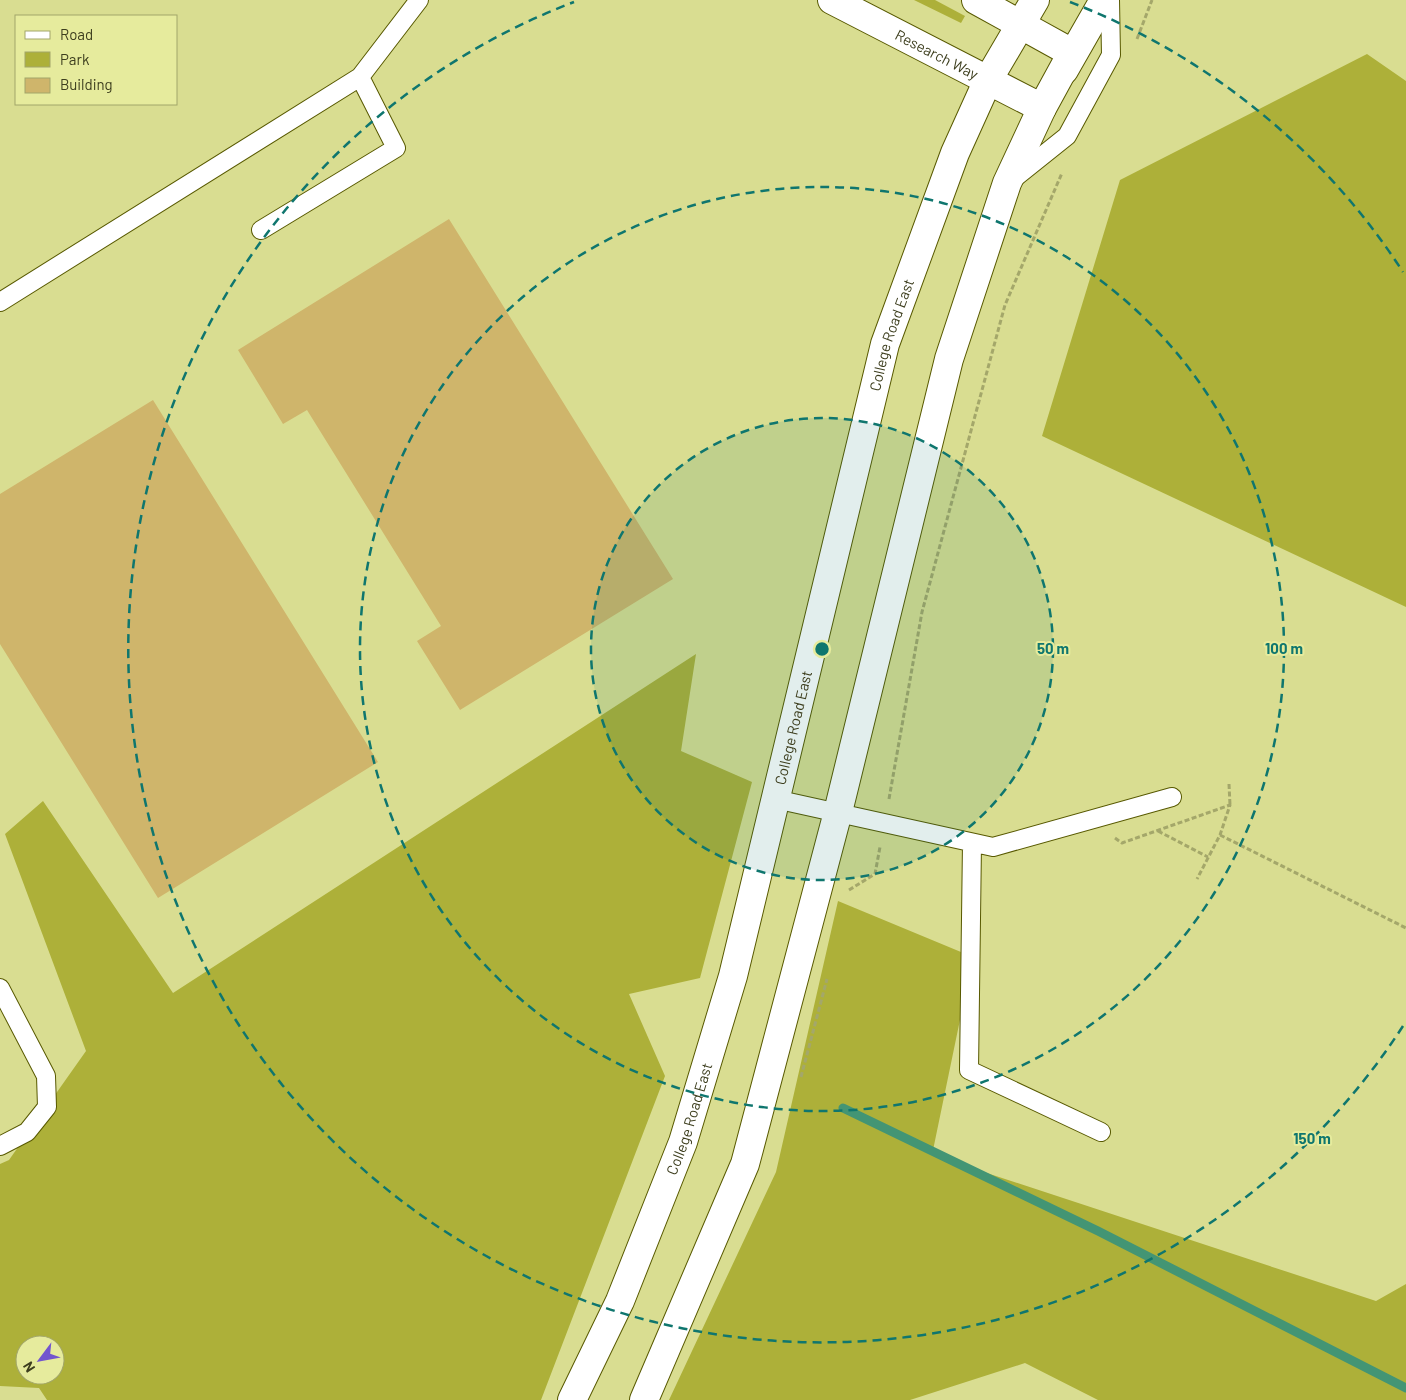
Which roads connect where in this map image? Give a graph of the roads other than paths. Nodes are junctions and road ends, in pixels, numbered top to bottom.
1 (419, 0) edge
2 (832, 0) edge
3 (976, 0) edge
4 (1036, 0) edge
5 (1104, 0) edge
6 (1110, 0) edge
7 (1021, 25) junction
8 (360, 77) junction
9 (988, 80) junction
10 (1042, 108) junction
11 (1007, 183) junction
12 (261, 230) dead end
13 (0, 302) edge
14 (1172, 798) dead end
15 (776, 799) junction
16 (838, 812) junction
17 (972, 843) junction
18 (0, 988) edge
19 (1101, 1132) dead end
20 (0, 1146) edge
21 (572, 1400) edge
22 (644, 1400) edge

1 - 8 lane
2 - 9 street, Research Way
3 - 7 street
4 - 7 street, College Road East
5 - 10 street
6 - 11 lane
7 - 9 street, College Road East
7 - 10 street
8 - 12 lane
8 - 13 lane
9 - 10 street, Research Way
9 - 15 street, College Road East
10 - 11 street
11 - 16 street
14 - 17 lane
15 - 16 lane
15 - 21 street, College Road East
16 - 17 lane
16 - 22 street
17 - 19 lane
18 - 20 lane

